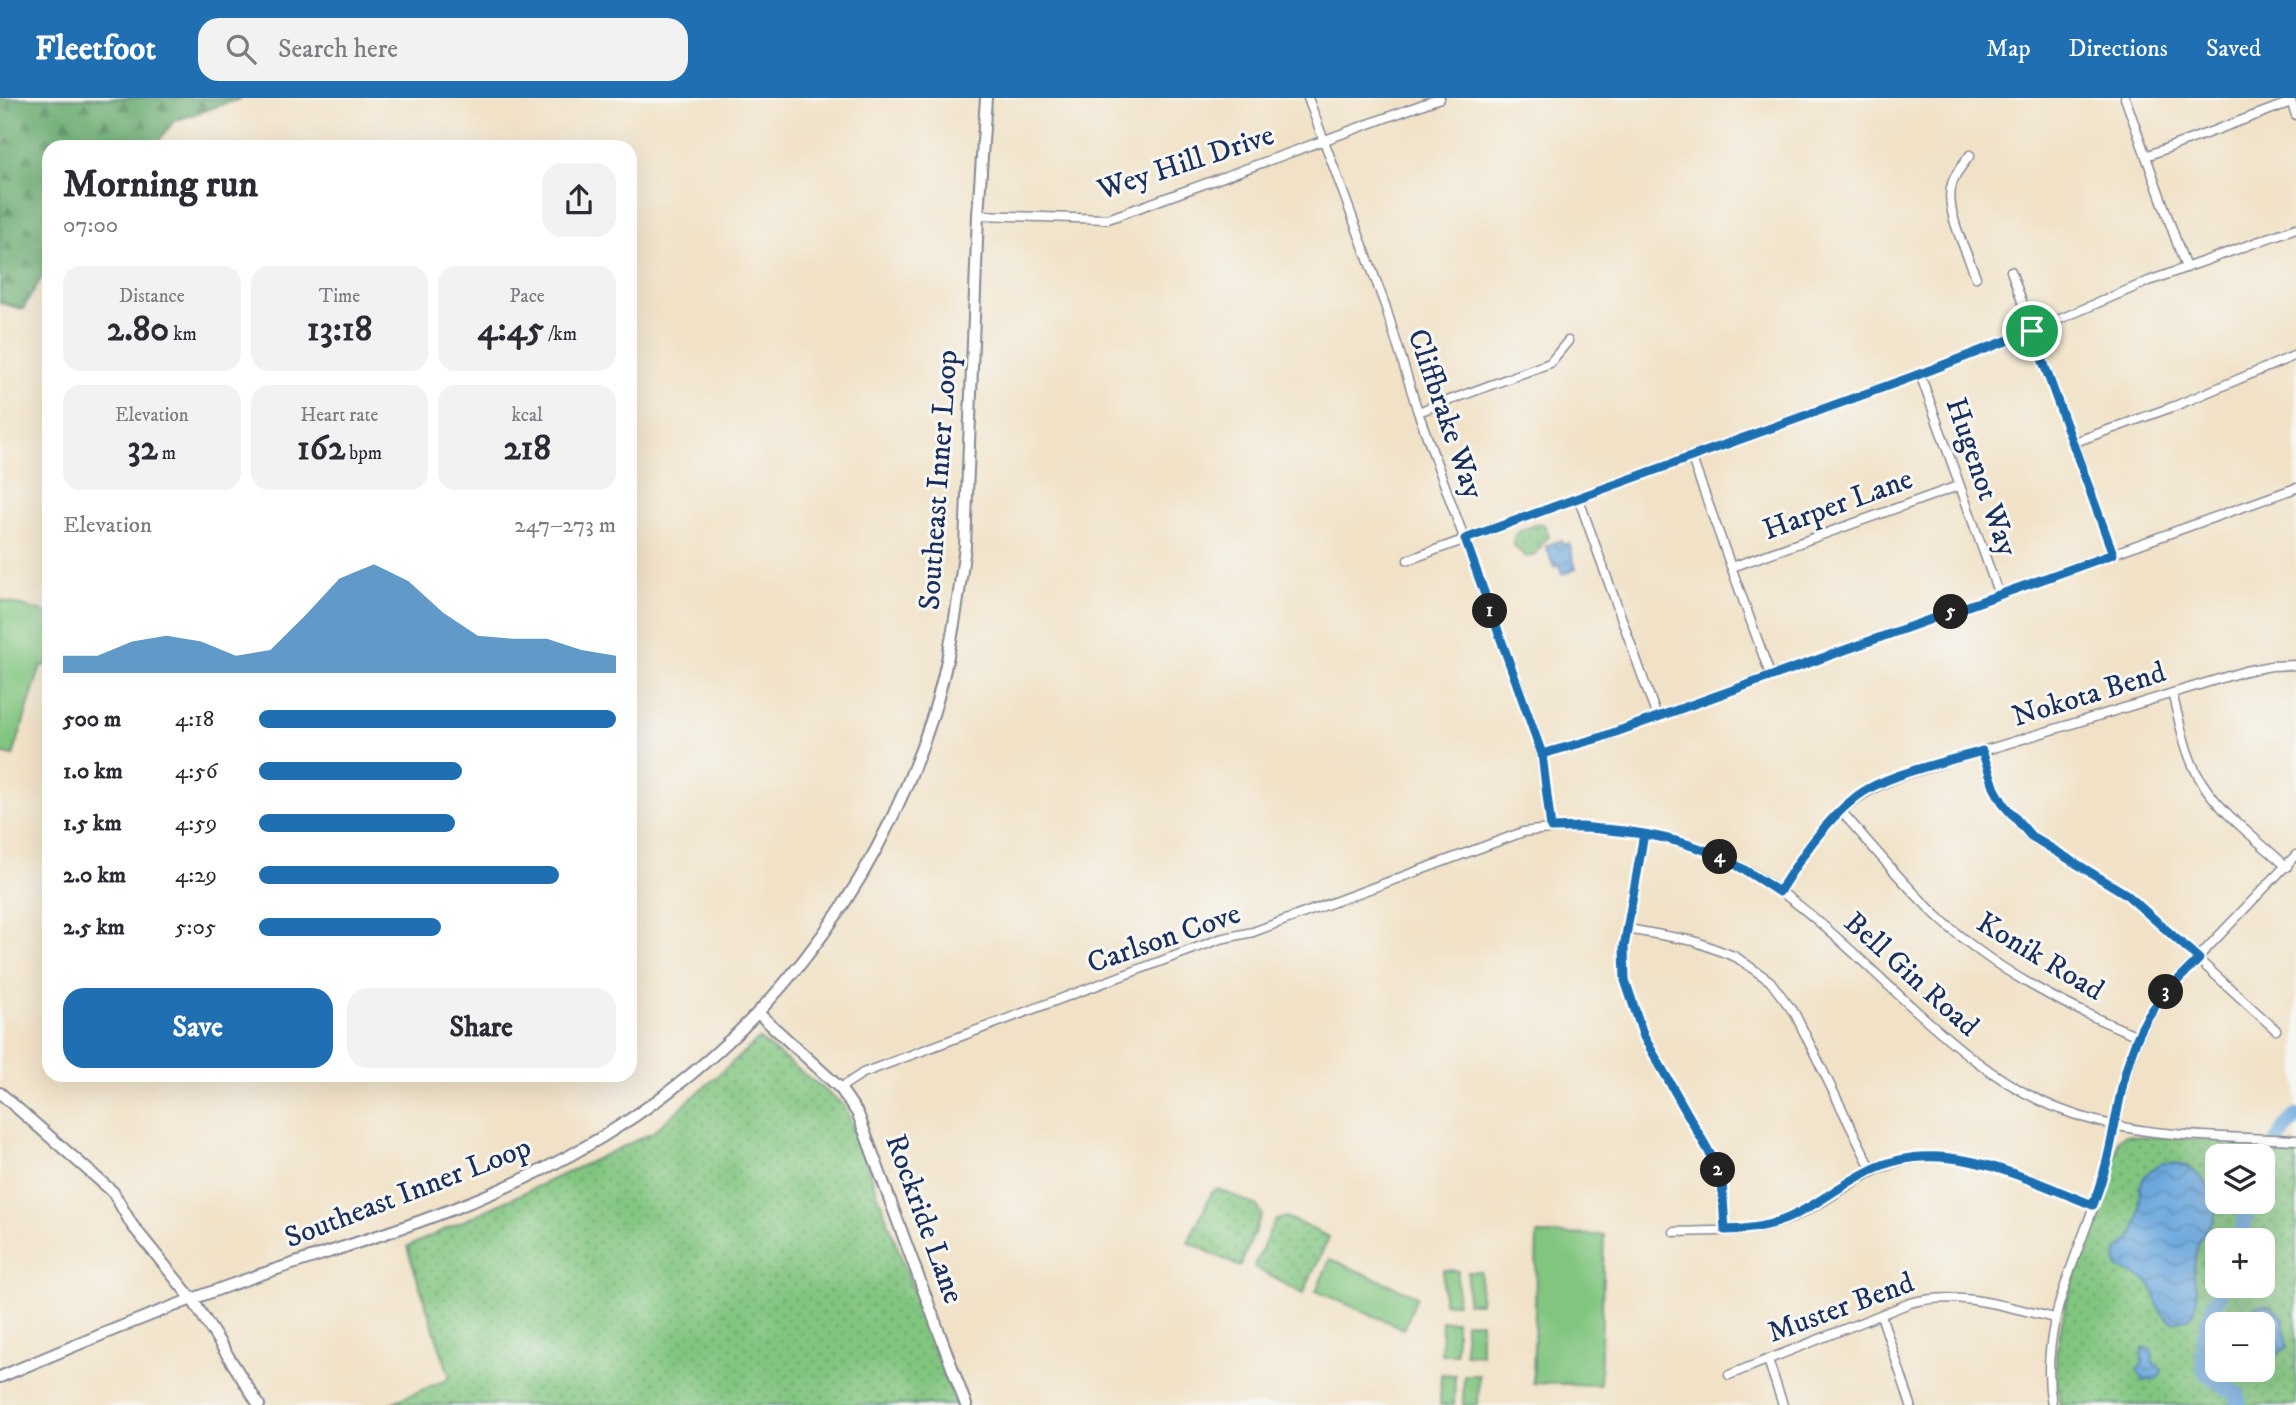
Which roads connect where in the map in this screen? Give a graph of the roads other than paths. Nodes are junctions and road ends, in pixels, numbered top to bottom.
1 (986, 98) edge
2 (1308, 98) edge
3 (1440, 98) edge
4 (2125, 98) edge
5 (2290, 100) edge
6 (2296, 115) edge
7 (1323, 141) junction
8 (1970, 155) dead end
9 (2146, 156) junction
10 (978, 215) junction
11 (2296, 228) edge
12 (2186, 268) junction
13 (2011, 271) dead end
14 (1976, 277) dead end
15 (2032, 331) junction
16 (1568, 341) dead end
17 (2296, 355) edge
18 (1920, 374) junction
19 (1419, 412) junction
20 (2072, 443) junction
21 (1691, 456) junction
22 (1958, 486) junction
23 (2296, 488) edge
24 (1578, 497) junction
25 (1465, 539) junction
26 (2113, 554) junction
27 (1408, 560) dead end
28 (1732, 567) junction
29 (1999, 595) junction
30 (2296, 665) edge
31 (1771, 677) junction
32 (2172, 694) junction
33 (1657, 717) junction
34 (1982, 751) junction
35 (1542, 754) junction
36 (1842, 811) junction
37 (1551, 828) junction
38 (1644, 834) junction
39 (1506, 839) joint
40 (2296, 855) edge
41 (2287, 867) junction
42 (1779, 892) junction
43 (1628, 929) junction
44 (2199, 959) junction
45 (759, 1014) junction
46 (2276, 1030) dead end
47 (2138, 1036) junction
48 (840, 1088) junction
49 (0, 1093) edge
50 (2114, 1126) junction
51 (2296, 1140) edge
52 (1872, 1170) junction
53 (2093, 1205) junction
54 (1725, 1230) junction
55 (1674, 1232) dead end
56 (192, 1298) junction
57 (1881, 1315) junction
58 (2054, 1318) junction
59 (1768, 1360) junction
60 (1729, 1375) dead end
61 (0, 1377) edge
62 (259, 1405) edge
63 (966, 1405) edge
64 (1783, 1405) edge
65 (1911, 1405) edge
66 (2052, 1405) edge

1 - 10 main road, Southeast Inner Loop
2 - 7 street, Cliffbrake Way
3 - 7 street, Wey Hill Drive
4 - 9 street
5 - 6 street
5 - 9 street
7 - 10 street, Wey Hill Drive
7 - 19 street, Cliffbrake Way
8 - 14 street
9 - 12 street
10 - 45 main road, Southeast Inner Loop
11 - 12 street
12 - 15 street
13 - 15 street
15 - 18 street
15 - 20 street
16 - 19 street
17 - 20 street
18 - 21 street
18 - 22 street, Hugenot Way
19 - 25 street, Cliffbrake Way
20 - 26 street
21 - 24 street
21 - 28 street
22 - 28 street, Harper Lane
22 - 29 street, Hugenot Way
23 - 26 street
24 - 25 street
24 - 33 street
25 - 27 street
25 - 35 street, Cliffbrake Way
26 - 29 street
28 - 31 street
29 - 31 street
30 - 32 street, Nokota Bend
31 - 33 street
32 - 34 street, Nokota Bend
32 - 41 street
33 - 35 street
34 - 36 street, Nokota Bend
34 - 44 street
35 - 37 street, Cliffbrake Way
36 - 42 street, Nokota Bend
36 - 47 street, Konik Road
37 - 38 street, Bell Gin Road
37 - 39 street, Bell Gin Road
38 - 42 street, Bell Gin Road
38 - 43 street
39 - 48 street, Carlson Cove
40 - 41 street
41 - 44 street
42 - 50 street, Bell Gin Road
43 - 52 street
43 - 54 street
44 - 46 street
44 - 47 street
45 - 48 main road, Rockride Lane
45 - 56 main road, Southeast Inner Loop
47 - 50 street
48 - 63 main road, Rockride Lane
49 - 56 main road
50 - 51 street, Bell Gin Road
50 - 53 street
52 - 53 street
52 - 54 street
53 - 58 street
54 - 55 street
56 - 61 main road, Southeast Inner Loop
56 - 62 main road
57 - 58 street, Muster Bend
57 - 59 street, Muster Bend
57 - 65 street
58 - 66 street
59 - 60 street, Muster Bend
59 - 64 street

